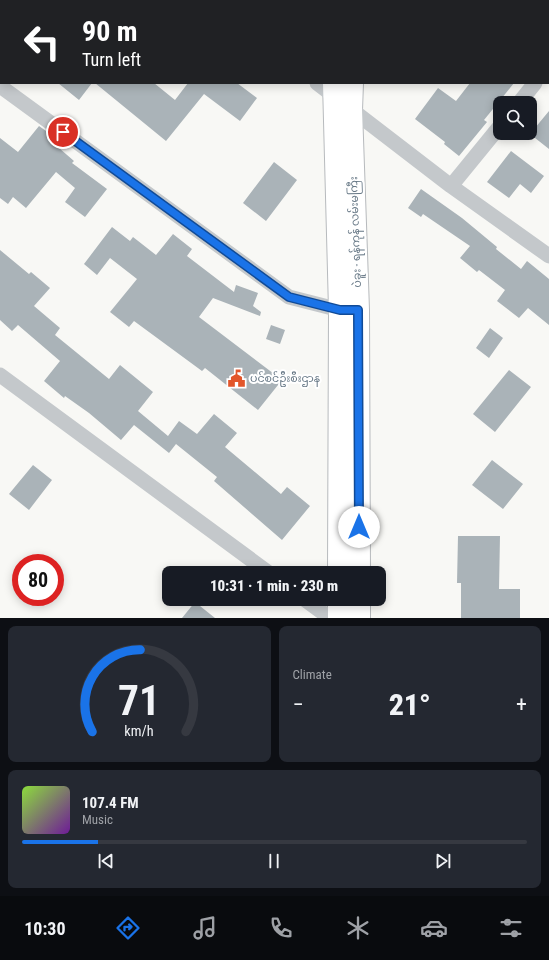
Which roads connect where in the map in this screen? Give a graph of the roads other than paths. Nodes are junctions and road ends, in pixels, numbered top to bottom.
1 (319, 84) edge
2 (351, 84) edge
3 (534, 84) edge
4 (0, 86) edge
5 (525, 96) edge
6 (340, 97) edge
7 (493, 135) edge
8 (451, 186) junction
9 (549, 256) edge
10 (349, 310) junction
11 (0, 375) edge
12 (259, 566) edge
13 (339, 566) edge
14 (359, 566) edge
15 (314, 606) edge
16 (339, 606) edge
17 (359, 606) edge
18 (330, 618) edge
19 (339, 618) edge
20 (359, 618) edge

1 - 6 street
2 - 6 highway, ပဲခူး - ရန်ကုန် လမ်းမကြီး
3 - 5 street
4 - 10 street
6 - 8 street
6 - 10 highway, ပဲခူး - ရန်ကုန် လမ်းမကြီး
7 - 8 street
8 - 9 street
10 - 13 highway, ပဲခူး - ရန်ကုန် လမ်းမကြီး
10 - 14 highway, ပဲခူး - ရန်ကုန် လမ်းမကြီး
11 - 12 street
15 - 18 street
16 - 19 highway
17 - 20 highway

